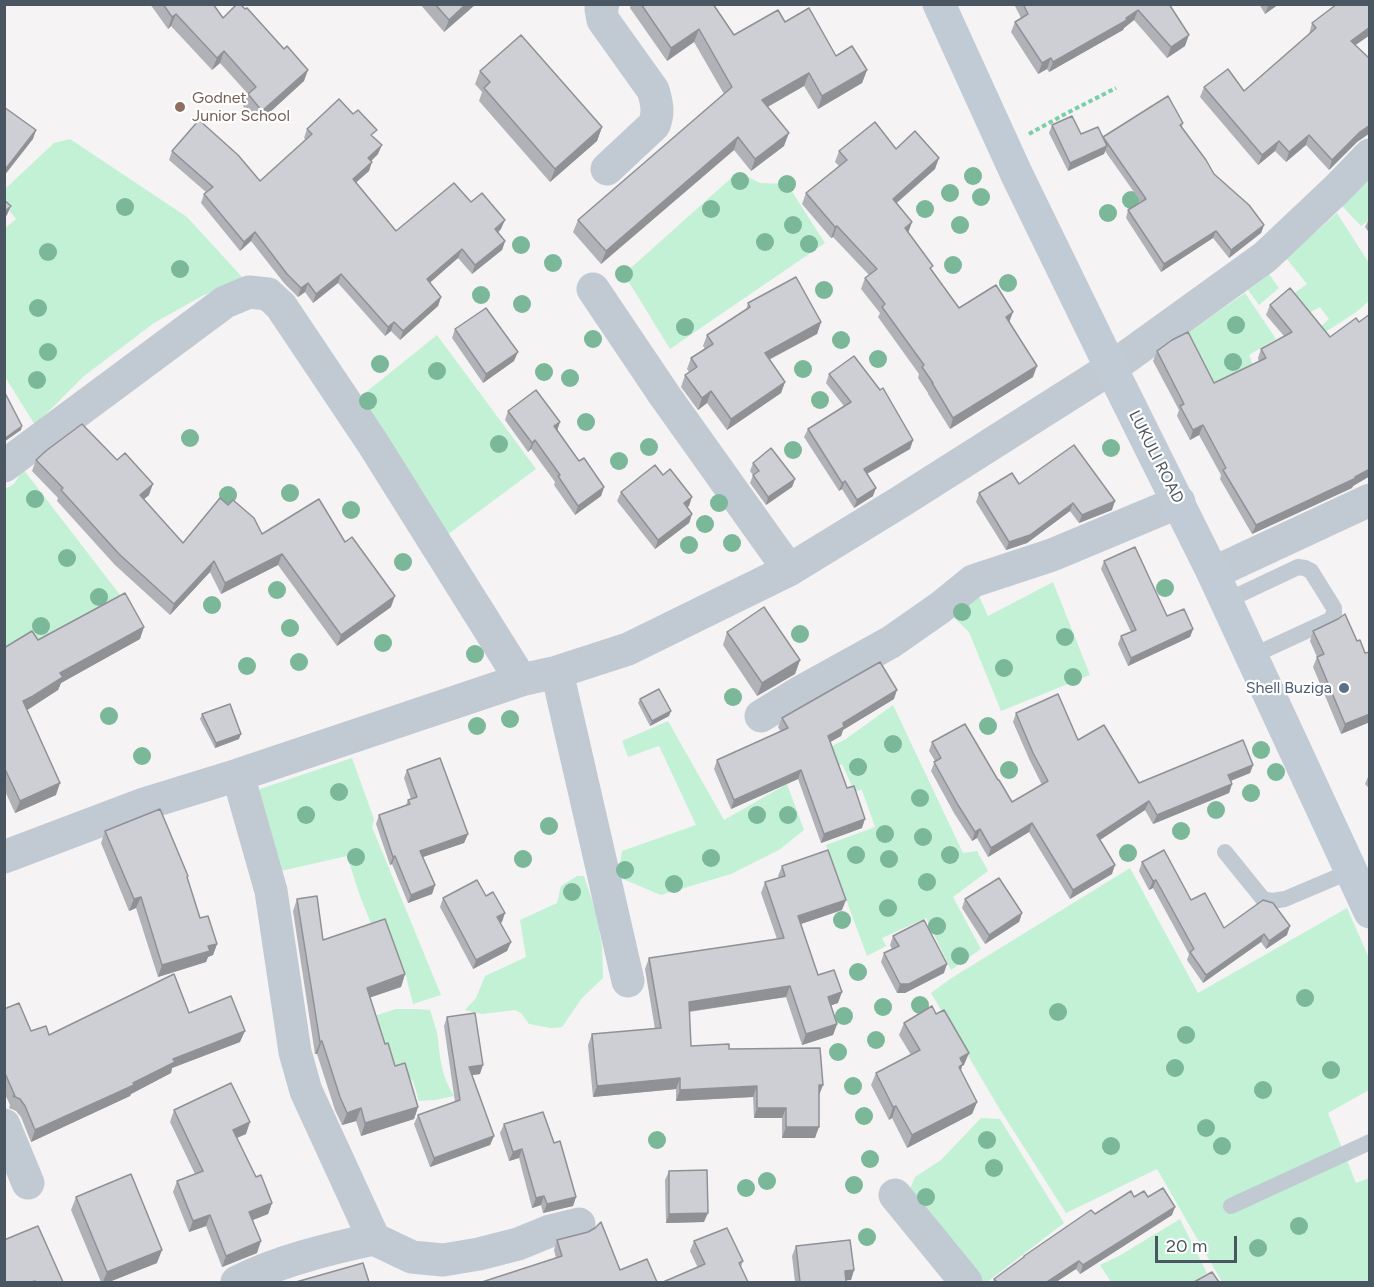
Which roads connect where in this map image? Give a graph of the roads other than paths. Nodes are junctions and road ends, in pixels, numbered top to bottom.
1 (603, 4) edge
2 (939, 4) edge
3 (1370, 155) edge
4 (607, 169) dead end
5 (593, 289) dead end
6 (1111, 368) junction
7 (4, 466) edge
8 (1370, 500) edge
9 (1179, 502) junction
10 (789, 570) junction
11 (1220, 587) junction
12 (1252, 656) junction
13 (557, 672) junction
14 (521, 680) junction
15 (761, 716) dead end
16 (238, 775) junction
17 (1225, 852) dead end
18 (4, 857) edge
19 (1351, 871) junction
20 (1370, 912) edge
21 (628, 981) dead end
22 (4, 1125) edge
23 (1370, 1142) edge
24 (28, 1183) dead end
25 (895, 1195) dead end
26 (1231, 1206) dead end
27 (579, 1224) dead end
28 (374, 1239) junction
29 (237, 1282) edge
30 (966, 1282) edge

1 - 4 street
2 - 6 street, LUKULI ROAD
3 - 6 street
5 - 10 street
6 - 9 street, LUKULI ROAD
6 - 10 street
7 - 14 street
8 - 11 street
9 - 11 street, LUKULI ROAD
9 - 15 street
10 - 13 street
11 - 12 street, LUKULI ROAD
11 - 12 lane
12 - 19 street, LUKULI ROAD
13 - 14 street
13 - 21 street
14 - 16 street
16 - 18 street
16 - 28 street
17 - 19 lane
19 - 20 street, LUKULI ROAD
22 - 24 street
23 - 26 lane
25 - 30 street
27 - 28 street
28 - 29 street

